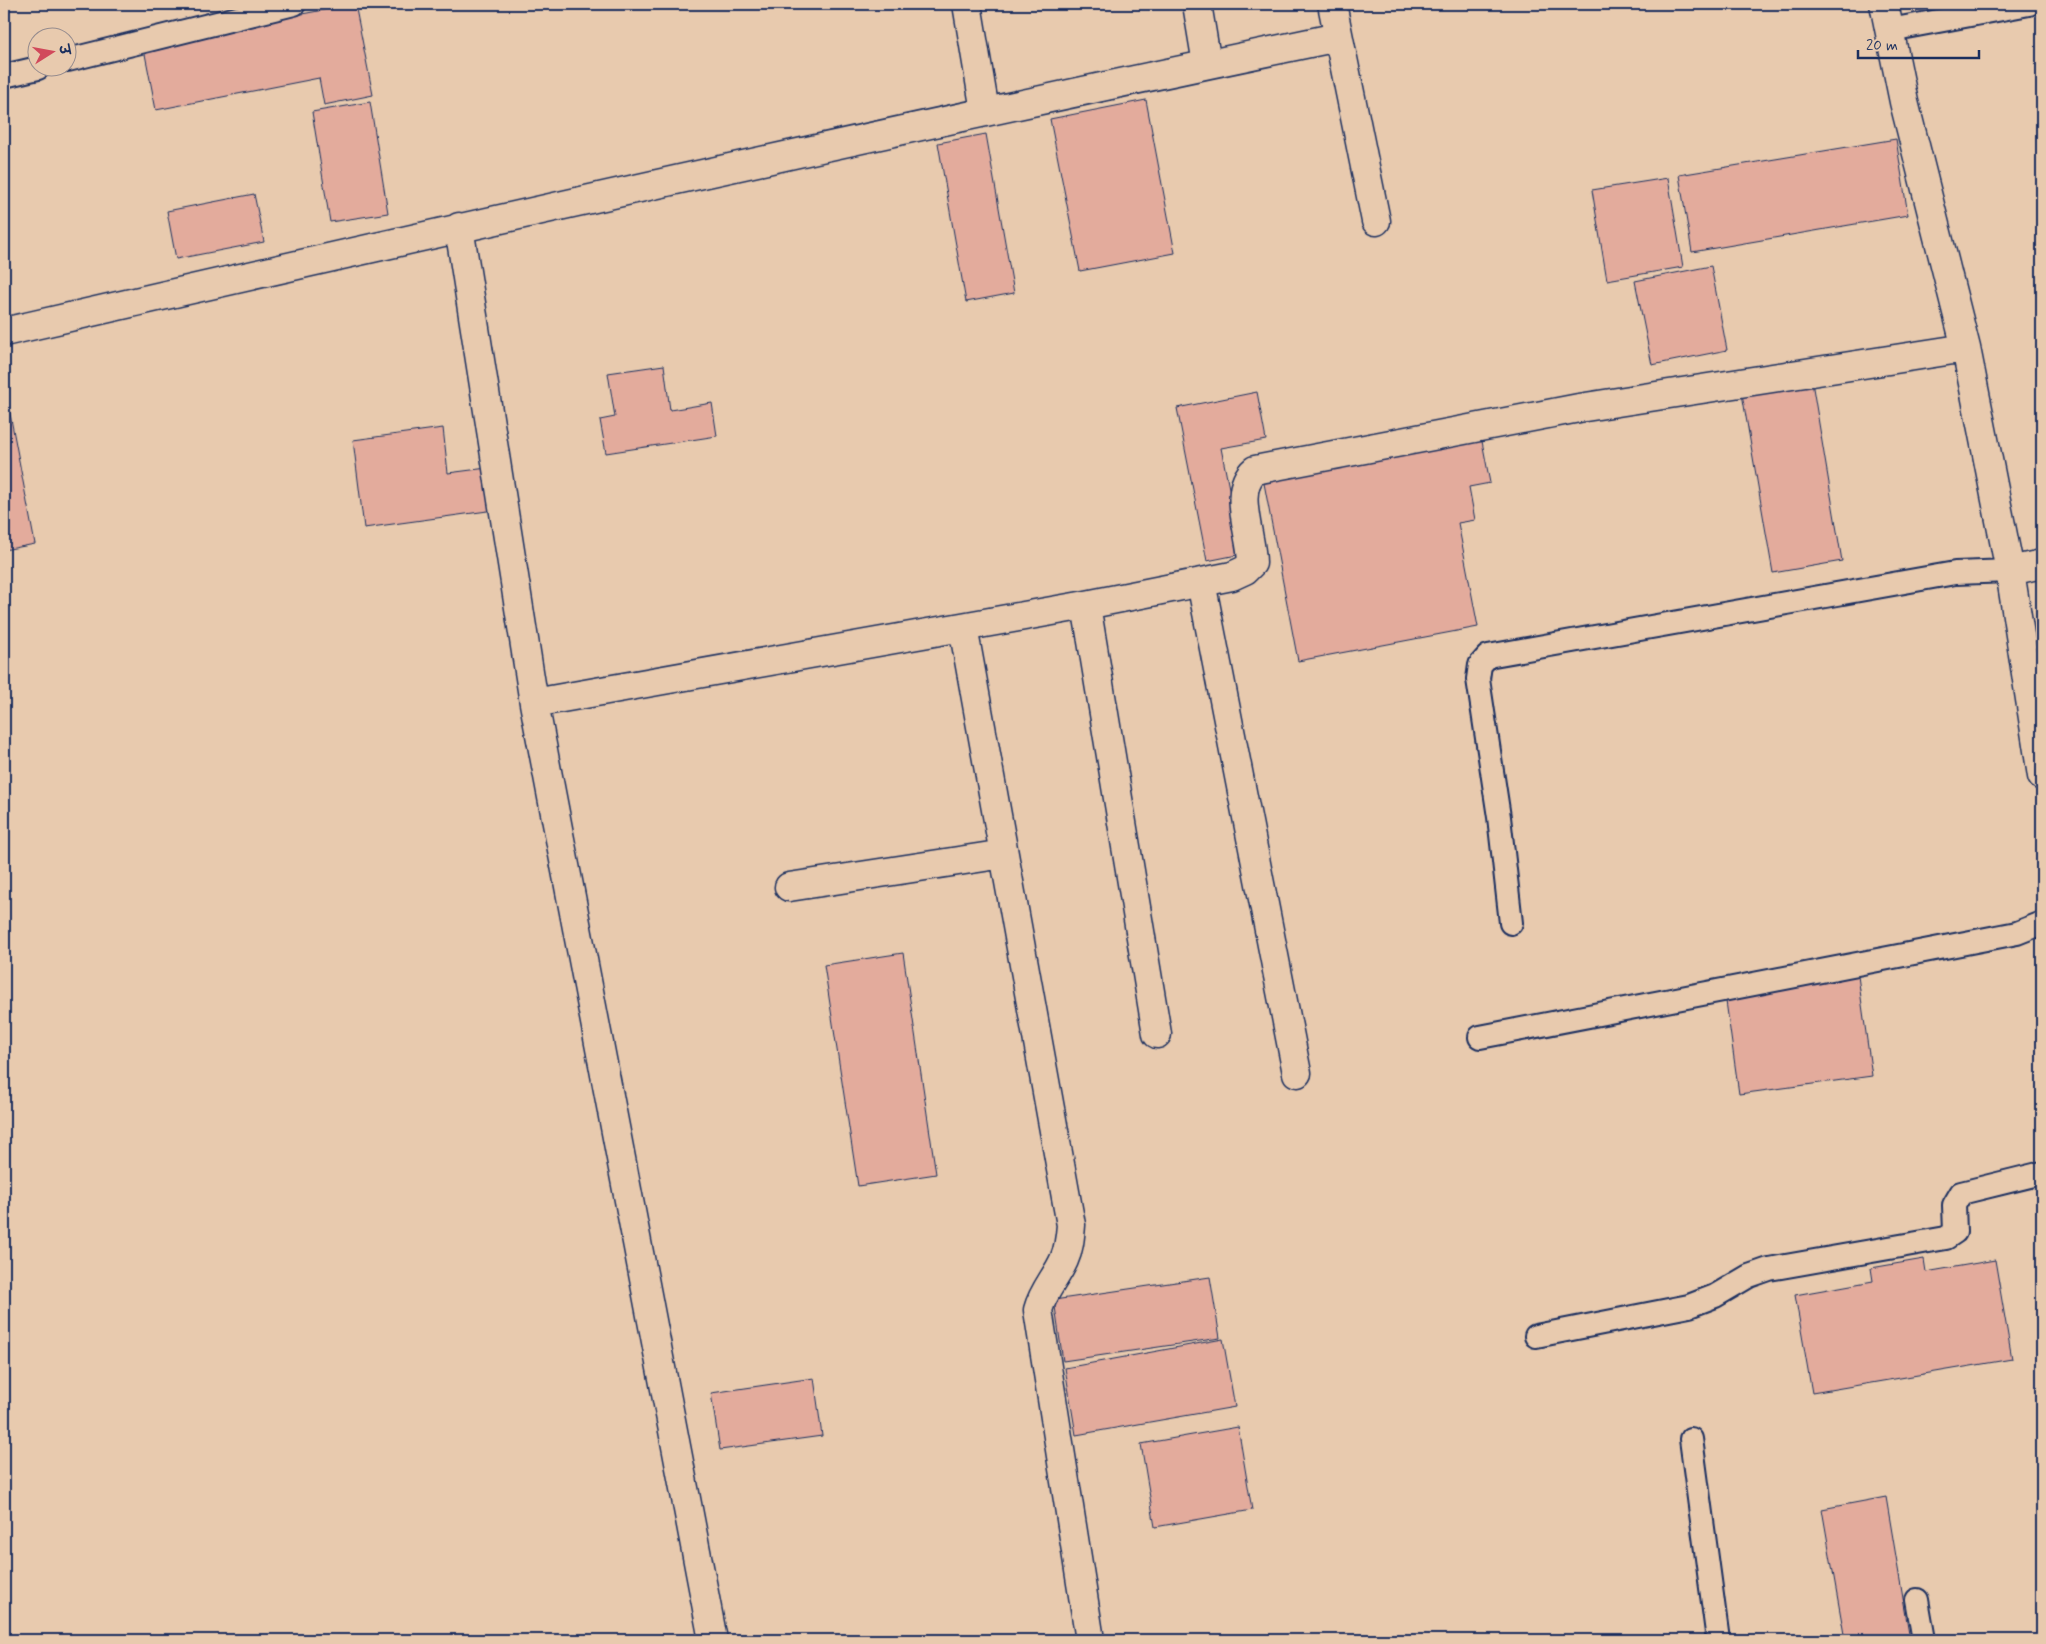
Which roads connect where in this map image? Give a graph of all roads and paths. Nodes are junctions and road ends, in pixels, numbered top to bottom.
1 (294, 4) edge
2 (966, 4) edge
3 (1197, 4) edge
4 (1332, 4) edge
5 (1884, 4) edge
6 (2029, 4) edge
7 (1890, 30) junction
8 (1338, 37) junction
9 (78, 58) edge
10 (1208, 64) junction
11 (28, 70) edge
12 (4, 76) edge
13 (985, 111) junction
14 (1376, 221) dead end
15 (458, 227) junction
16 (4, 332) edge
17 (1966, 348) junction
18 (2042, 564) edge
19 (2010, 571) junction
20 (1201, 582) junction
21 (1086, 605) junction
22 (963, 627) junction
23 (534, 703) junction
24 (2042, 776) edge
25 (1004, 854) junction
26 (789, 887) dead end
27 (1511, 923) dead end
28 (2042, 924) edge
29 (1157, 1034) dead end
30 (1480, 1037) dead end
31 (1297, 1072) dead end
32 (2042, 1173) edge
33 (1536, 1336) dead end
34 (1691, 1439) dead end
35 (1916, 1600) dead end
36 (713, 1640) edge
37 (1090, 1640) edge
38 (1718, 1640) edge
39 (1924, 1640) edge

1 - 9 lane
2 - 13 street
3 - 10 street
4 - 8 street
5 - 7 street
6 - 7 lane
7 - 17 street
8 - 10 street
8 - 14 street
10 - 13 street
11 - 12 lane
13 - 15 street
15 - 16 street
15 - 23 street
17 - 19 street
17 - 20 street
18 - 19 street
19 - 24 street
19 - 27 lane
20 - 21 street
20 - 31 street
21 - 22 street
21 - 29 street
22 - 23 street
22 - 25 street
23 - 36 street
25 - 26 street
25 - 37 street
28 - 30 lane
32 - 33 lane
34 - 38 lane
35 - 39 lane

